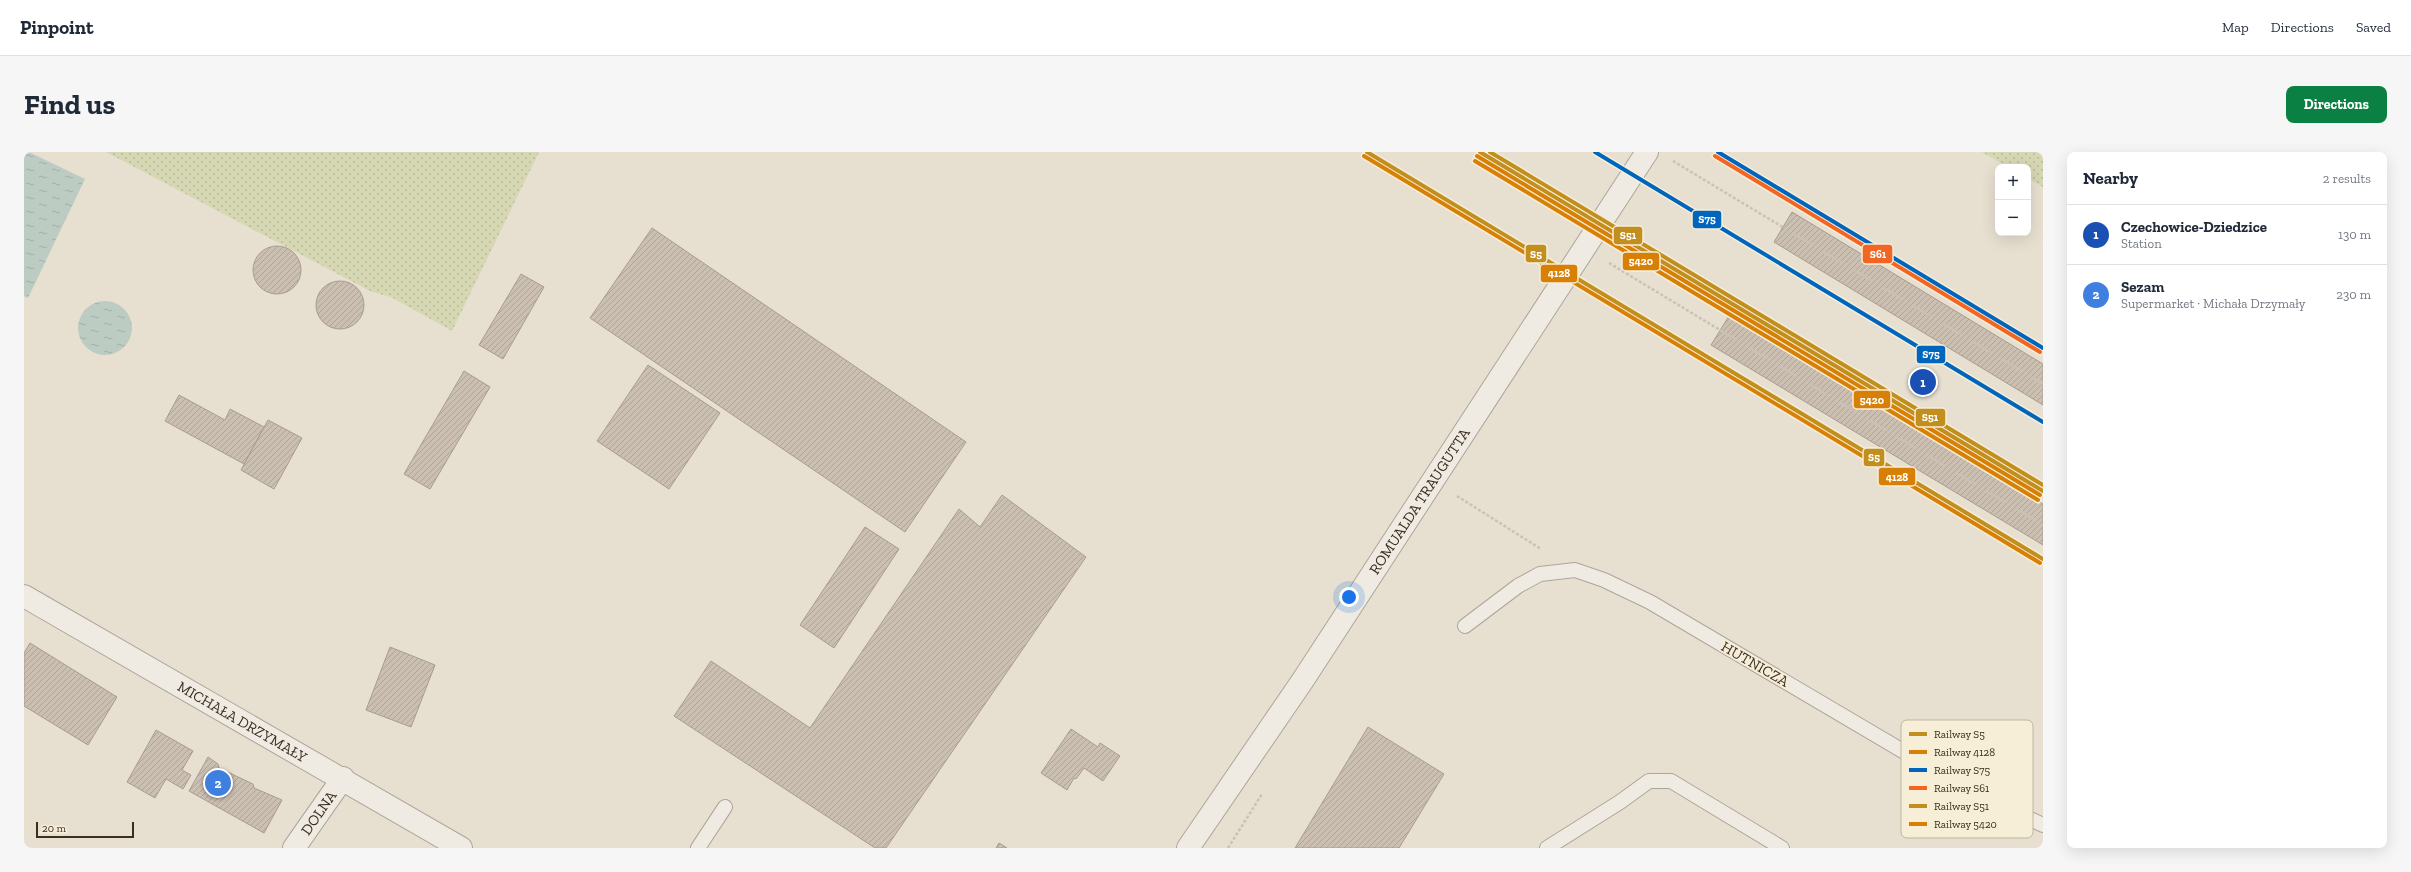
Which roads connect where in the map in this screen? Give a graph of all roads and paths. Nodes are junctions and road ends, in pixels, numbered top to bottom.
1 (1647, 152) edge
2 (1672, 161) dead end
3 (1607, 262) dead end
4 (2043, 384) edge
5 (1455, 495) dead end
6 (2043, 525) edge
7 (1575, 570) junction
8 (24, 596) edge
9 (1465, 626) dead end
10 (1901, 750) edge
11 (343, 778) junction
12 (725, 807) dead end
13 (2033, 820) edge
14 (2043, 825) edge
15 (294, 848) edge
16 (461, 848) edge
17 (698, 848) edge
18 (1188, 848) edge
19 (1547, 848) edge
20 (1782, 848) edge

1 - 18 street, ROMUALDA TRAUGUTTA
2 - 4 path
3 - 6 path
5 - 7 path
7 - 9 lane, HUTNICZA
7 - 10 lane, HUTNICZA
8 - 11 street, MICHAŁA DRZYMAŁY
11 - 15 street, DOLNA
11 - 16 street, MICHAŁA DRZYMAŁY
12 - 17 lane
13 - 14 lane, HUTNICZA
19 - 20 lane

